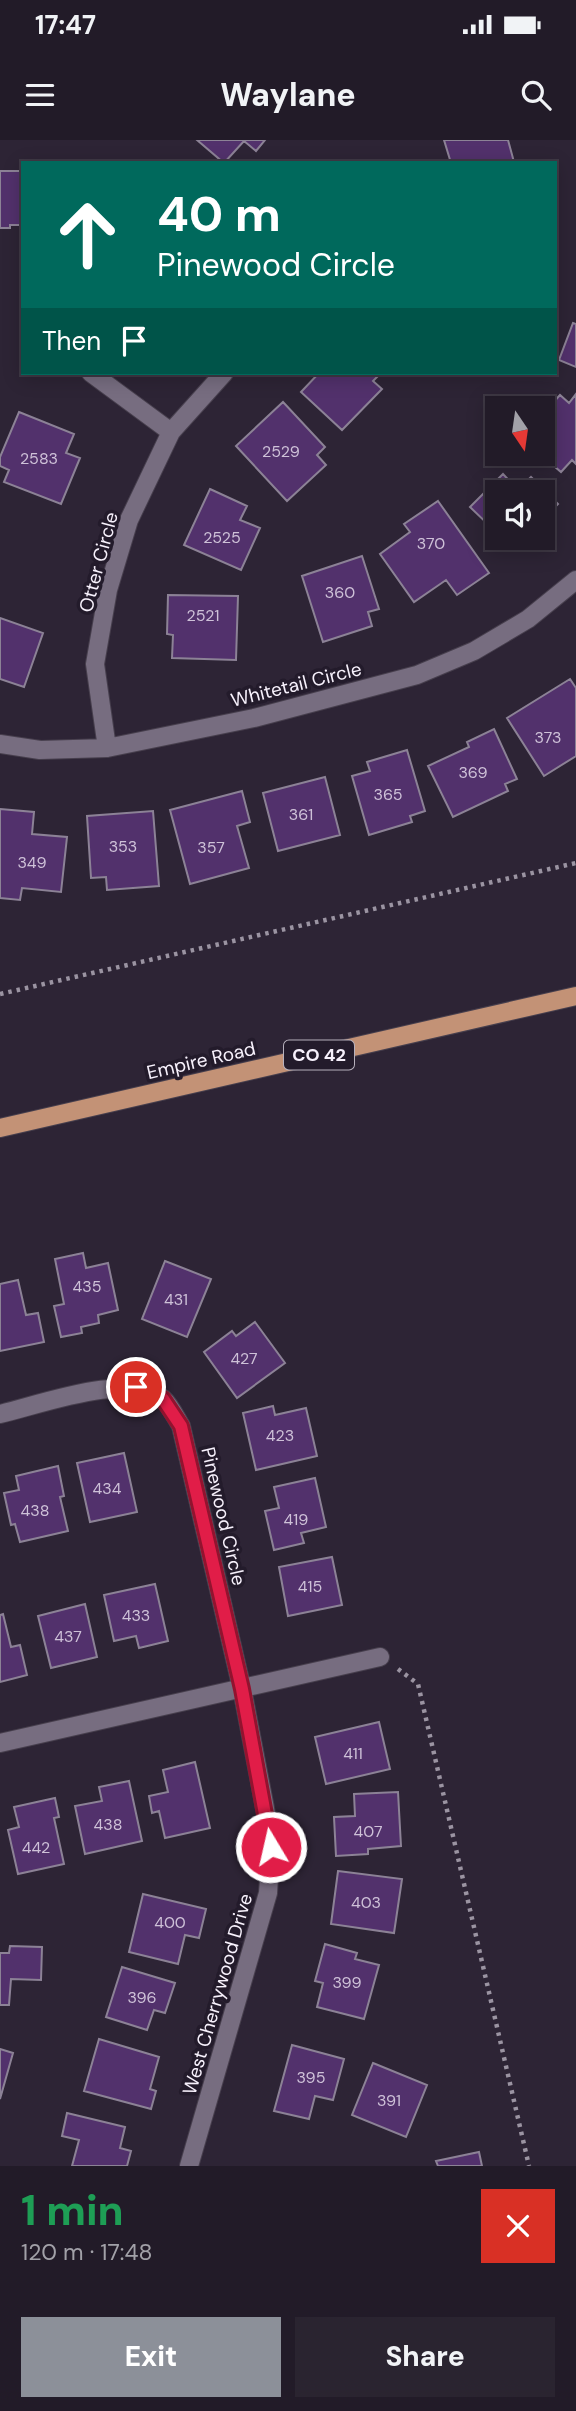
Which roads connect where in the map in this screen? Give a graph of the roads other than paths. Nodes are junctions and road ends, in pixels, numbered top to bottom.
1 (95, 375) edge
2 (222, 375) edge
3 (171, 432) junction
4 (576, 580) edge
5 (0, 744) edge
6 (107, 748) junction
7 (576, 996) edge
8 (0, 1128) edge
9 (0, 1414) edge
10 (380, 1657) road end
11 (242, 1689) junction
12 (0, 1743) edge
13 (193, 2165) edge

1 - 3 street
2 - 3 street, Otter Circle
3 - 6 street, Otter Circle
4 - 6 street, Whitetail Circle
5 - 6 street, Whitetail Circle
7 - 8 main road, Empire Road / CO 42
9 - 11 street, Pinewood Circle
10 - 11 street
11 - 12 street
11 - 13 street, West Cherrywood Drive

